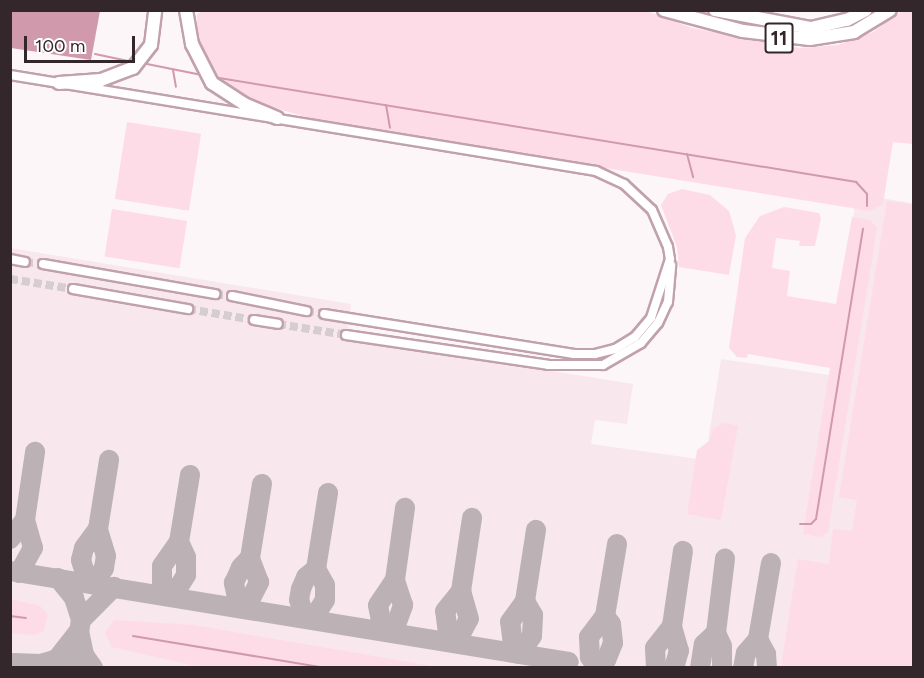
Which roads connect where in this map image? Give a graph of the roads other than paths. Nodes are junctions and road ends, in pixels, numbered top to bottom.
1 (186, 10) edge
2 (664, 10) edge
3 (715, 10) edge
4 (866, 10) edge
5 (890, 10) edge
6 (156, 15) edge
7 (10, 75) edge
8 (59, 83) junction
9 (277, 118) junction
10 (10, 259) edge
11 (670, 259) junction
12 (25, 262) tunnel mouth
13 (43, 264) tunnel mouth
14 (73, 289) tunnel mouth
15 (215, 294) tunnel mouth
16 (232, 296) tunnel mouth
17 (188, 309) tunnel mouth
18 (306, 311) tunnel mouth
19 (324, 314) tunnel mouth
20 (254, 320) tunnel mouth
21 (278, 324) tunnel mouth
22 (346, 335) tunnel mouth
23 (522, 346) junction
24 (548, 365) junction

1 - 9 highway
2 - 5 highway, 11
3 - 4 highway, 11
6 - 8 highway
7 - 8 street
8 - 9 street
9 - 11 street
10 - 12 street
11 - 23 street
11 - 24 street
13 - 15 street
14 - 17 street
16 - 18 street
19 - 23 street
20 - 21 street
22 - 24 street
23 - 24 street

